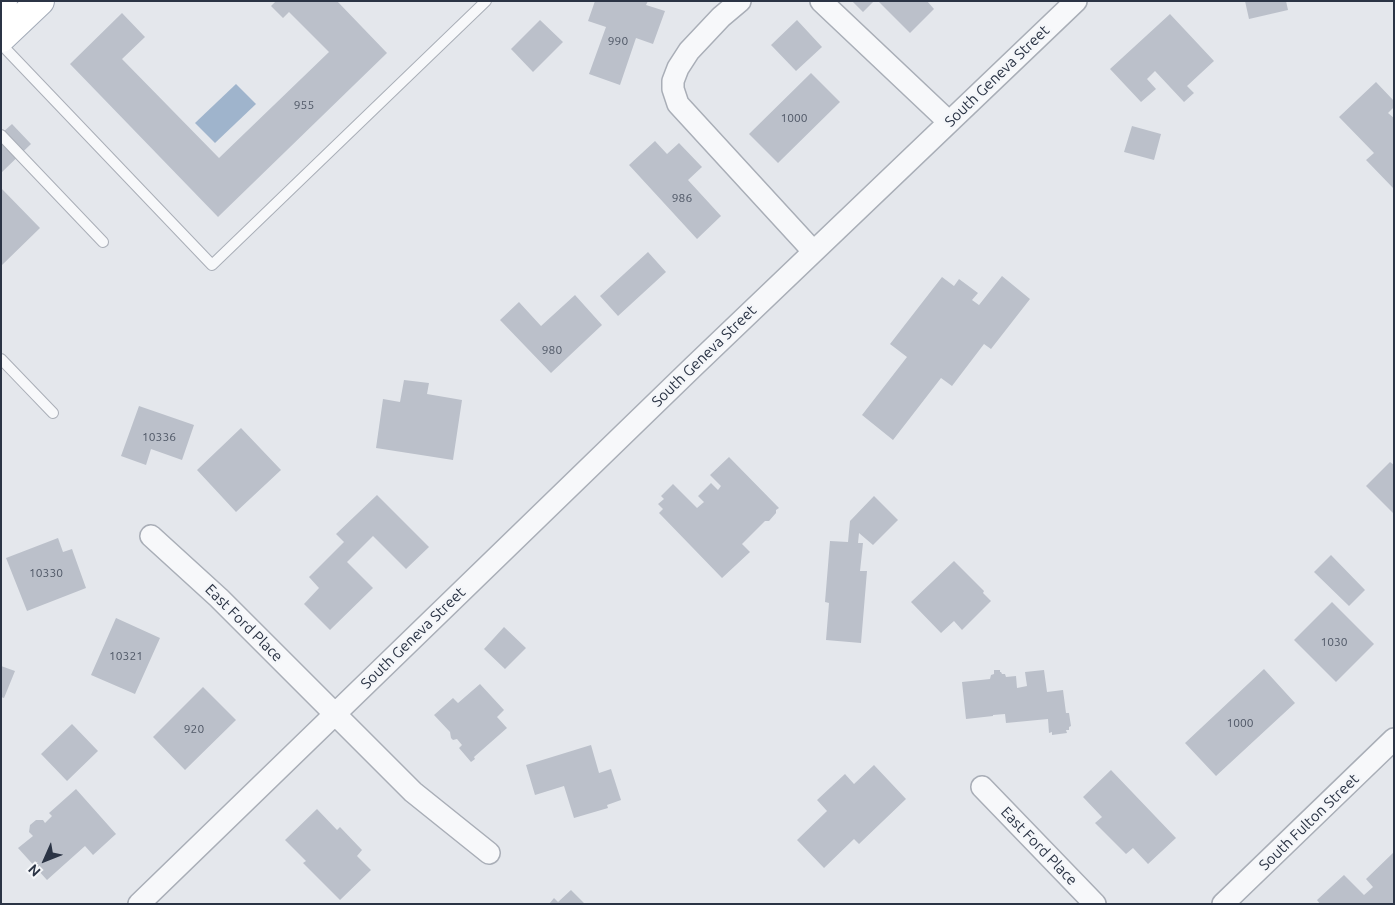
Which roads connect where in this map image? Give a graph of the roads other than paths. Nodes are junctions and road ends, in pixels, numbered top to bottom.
1 (3, 1) edge
2 (40, 1) edge
3 (740, 1) edge
4 (821, 1) edge
5 (1076, 1) edge
6 (482, 3) edge
7 (1, 15) edge
8 (1, 38) edge
9 (1, 44) edge
10 (949, 122) junction
11 (1, 135) edge
12 (103, 242) dead end
13 (814, 251) junction
14 (1, 359) edge
15 (53, 413) dead end
16 (151, 536) dead end
17 (334, 714) junction
18 (1394, 739) edge
19 (982, 788) dead end
20 (489, 853) dead end
21 (139, 904) edge
22 (1095, 904) edge
23 (1224, 904) edge

1 - 7 main road
2 - 8 main road
3 - 13 street
4 - 10 street
5 - 10 street, South Geneva Street
6 - 9 lane
10 - 13 street, South Geneva Street
11 - 12 lane
13 - 17 street, South Geneva Street
14 - 15 lane
16 - 17 street, East Ford Place
17 - 20 street
17 - 21 street, South Geneva Street
18 - 23 street, South Fulton Street
19 - 22 street, East Ford Place

